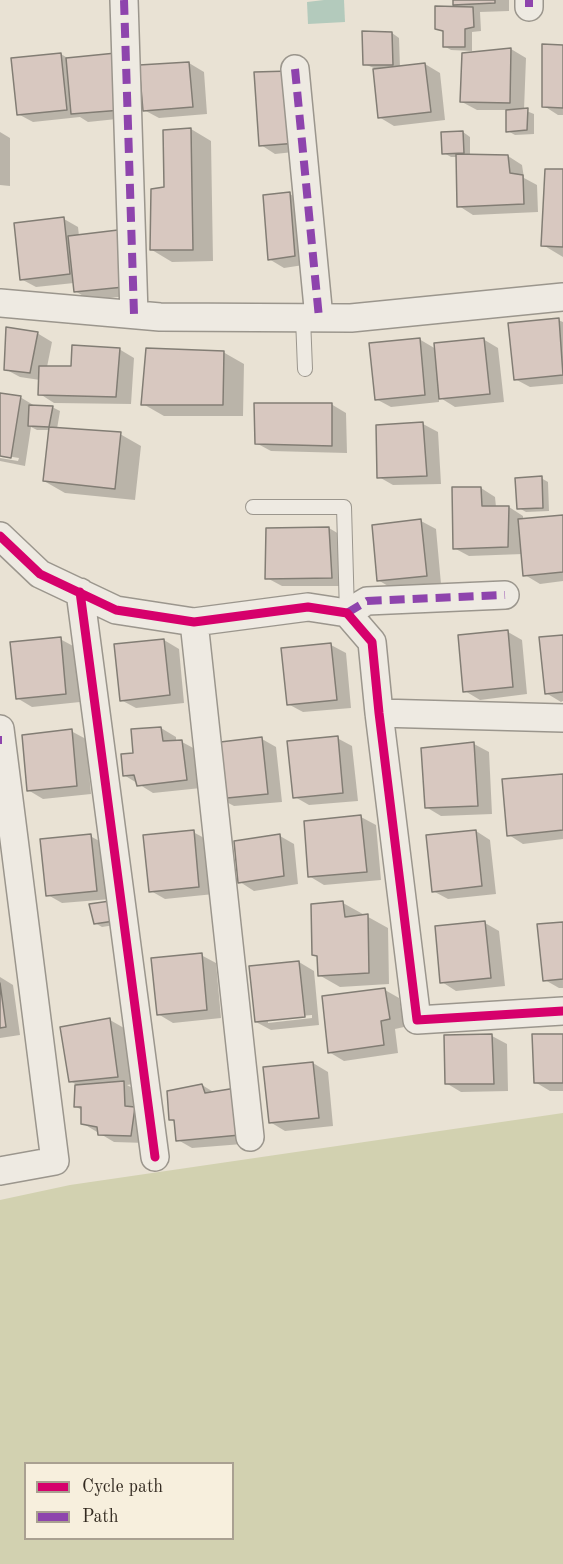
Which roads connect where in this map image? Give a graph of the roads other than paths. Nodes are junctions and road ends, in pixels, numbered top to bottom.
1 (124, 0) edge
2 (296, 69) dead end
3 (563, 297) edge
4 (0, 303) edge
5 (134, 314) junction
6 (311, 318) junction
7 (305, 369) dead end
8 (253, 507) dead end
9 (0, 536) edge
10 (80, 592) junction
11 (505, 595) dead end
12 (346, 613) junction
13 (194, 622) junction
14 (379, 713) junction
15 (563, 718) edge
16 (1, 736) edge
17 (563, 1011) edge
18 (250, 1137) dead end
19 (155, 1156) dead end
20 (0, 1171) edge

1 - 5 street
2 - 6 street
3 - 6 street
4 - 5 street
5 - 6 street
6 - 7 lane
8 - 12 lane
9 - 10 street
10 - 13 street
10 - 19 street
11 - 12 street
12 - 13 street
12 - 14 street
13 - 18 street
14 - 15 street
14 - 17 street
16 - 20 street

